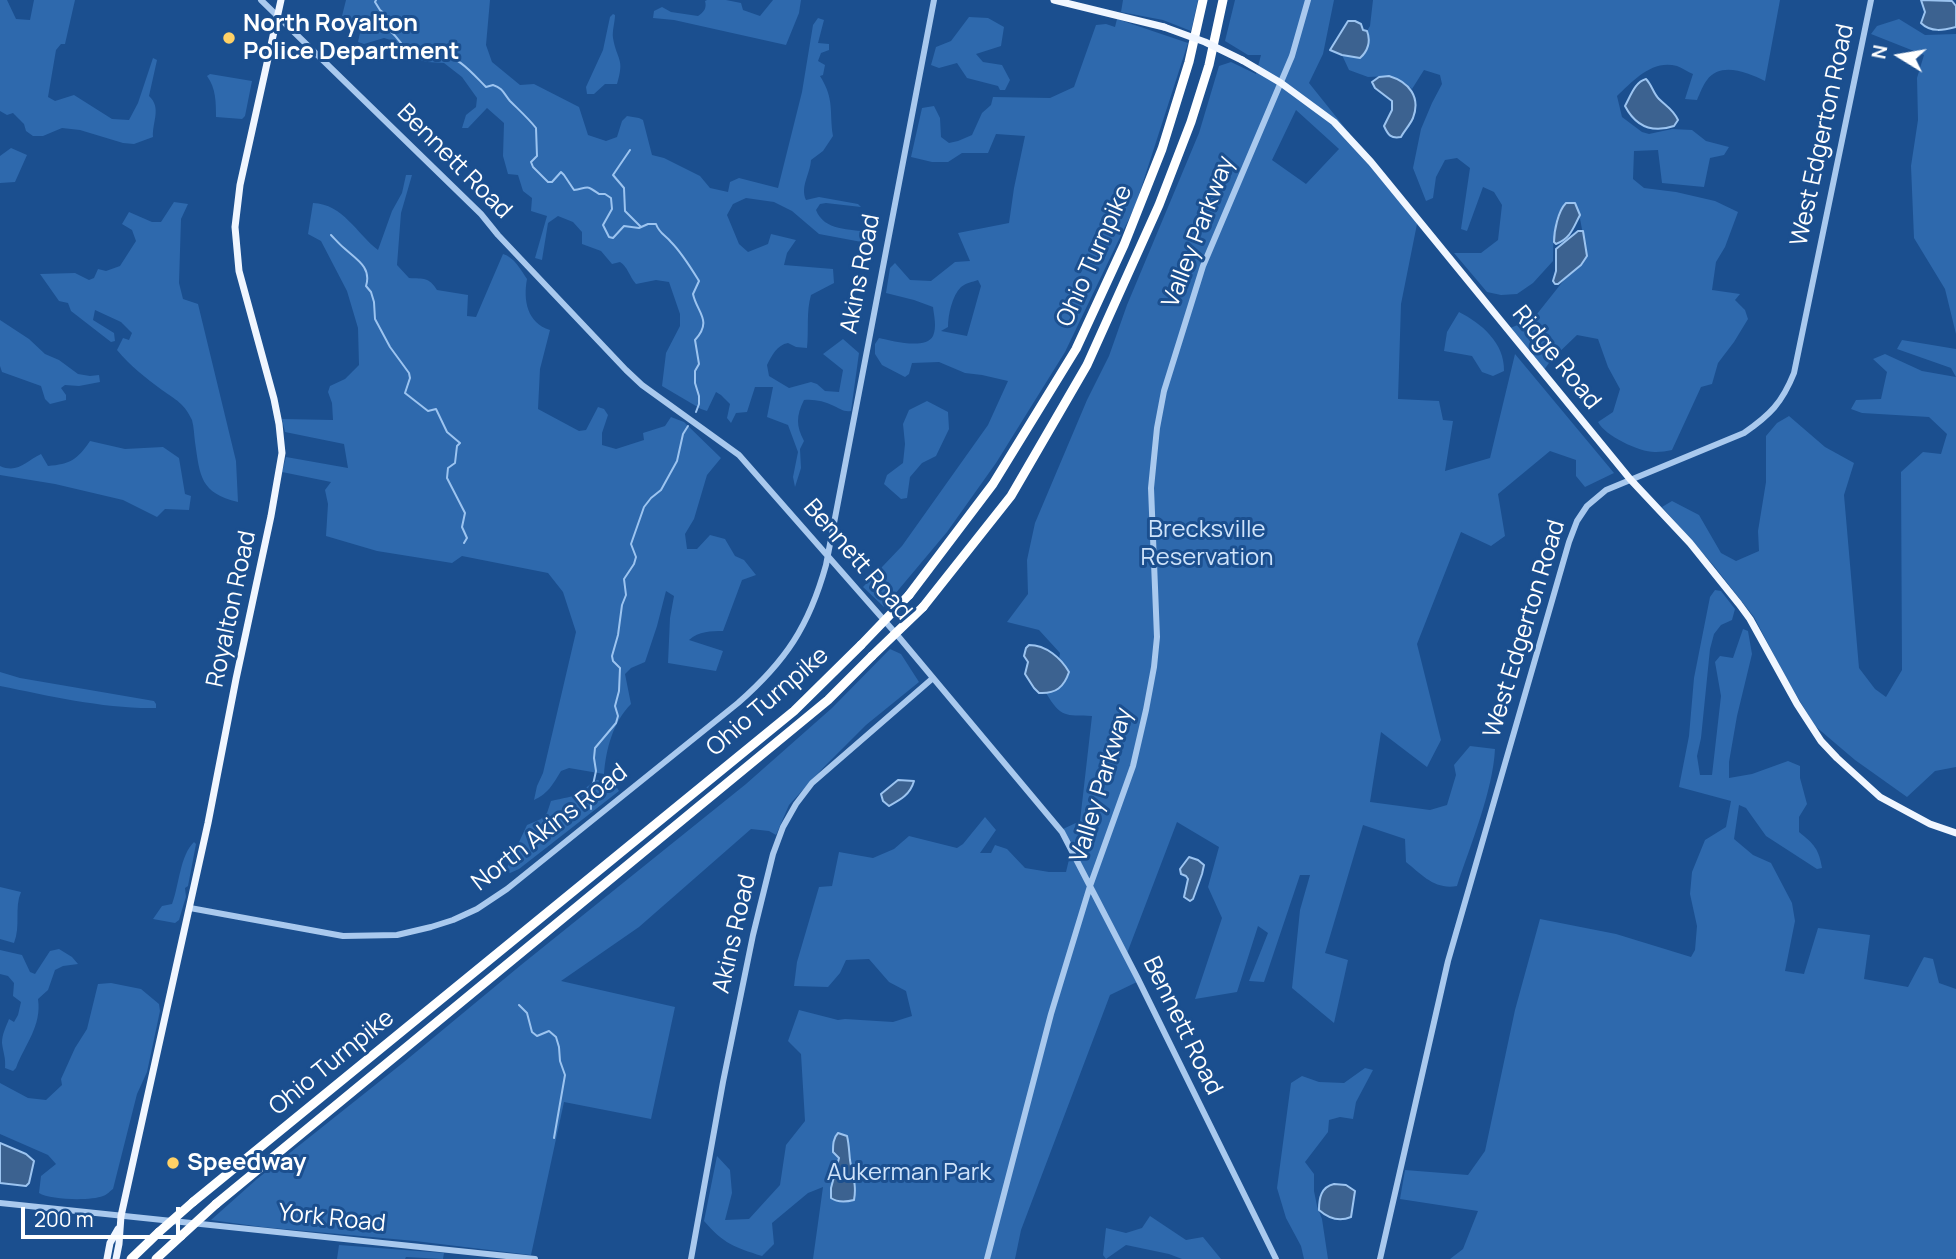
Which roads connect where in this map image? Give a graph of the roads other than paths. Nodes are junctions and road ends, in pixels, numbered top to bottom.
1 (261, 0) edge
2 (281, 0) edge
3 (934, 0) edge
4 (1054, 0) edge
5 (1203, 0) edge
6 (1223, 0) edge
7 (1308, 0) edge
8 (1871, 0) edge
9 (278, 16) junction
10 (1281, 83) junction
11 (1630, 479) junction
12 (827, 556) junction
13 (933, 678) junction
14 (1956, 833) edge
15 (1090, 886) junction
16 (190, 908) junction
17 (0, 1203) edge
18 (121, 1216) junction
19 (120, 1226) junction
20 (107, 1259) edge
21 (116, 1259) edge
22 (131, 1259) edge
23 (156, 1259) edge
24 (535, 1259) edge
25 (691, 1259) edge
26 (987, 1259) edge
27 (1276, 1259) edge
28 (1380, 1259) edge

1 - 9 street, Bennett Road
2 - 9 main road, Royalton Road
3 - 12 street, Akins Road
4 - 10 main road, Ridge Road, bridge
5 - 22 highway, Ohio Turnpike, bridge
6 - 23 highway, Ohio Turnpike, bridge
7 - 10 street, Valley Parkway
8 - 11 street, West Edgerton Road
9 - 12 street, Bennett Road
9 - 16 main road, Royalton Road
10 - 11 main road, Ridge Road
10 - 15 street, Valley Parkway
11 - 14 main road, Ridge Road
11 - 28 street, West Edgerton Road
12 - 13 street, Bennett Road
12 - 16 street, North Akins Road
13 - 15 street, Bennett Road
13 - 25 street, Akins Road
15 - 26 street, Valley Parkway
15 - 27 street, Bennett Road
16 - 18 main road, Royalton Road
17 - 18 street, York Road
18 - 19 main road, Royalton Road
18 - 24 street, York Road
19 - 20 main road, Royalton Road
19 - 21 main road, Royalton Road

